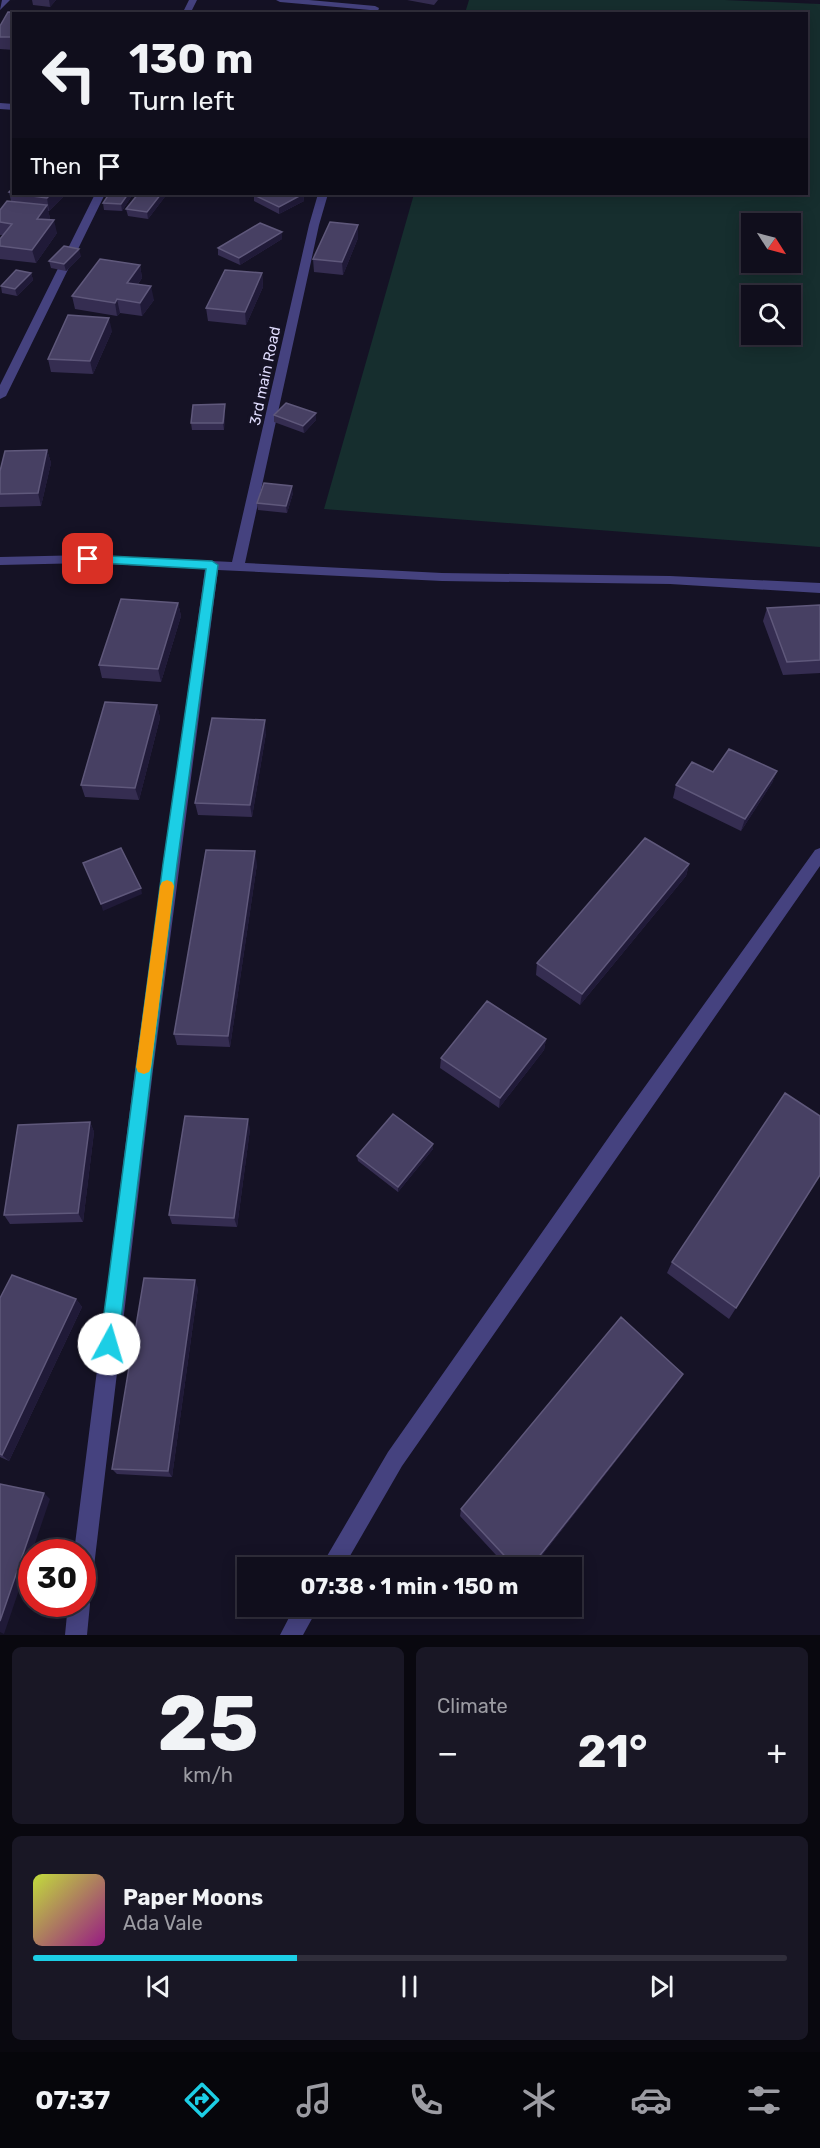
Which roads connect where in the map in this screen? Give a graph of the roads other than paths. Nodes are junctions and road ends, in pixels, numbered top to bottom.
1 (6, 0) edge
2 (280, 0) edge
3 (0, 8) edge
4 (374, 12) edge
5 (100, 195) edge
6 (323, 195) edge
7 (0, 396) edge
8 (0, 561) edge
9 (212, 565) junction
10 (238, 566) junction
11 (820, 588) edge
12 (820, 854) edge
13 (86, 1539) edge
14 (337, 1557) edge
15 (78, 1617) edge
16 (302, 1617) edge
17 (76, 1635) edge
18 (291, 1635) edge

1 - 3 street
2 - 4 street
5 - 7 street
6 - 10 street, 3rd main Road
8 - 9 street
9 - 10 street
9 - 13 street
10 - 11 street
12 - 14 street
15 - 17 street
16 - 18 street

